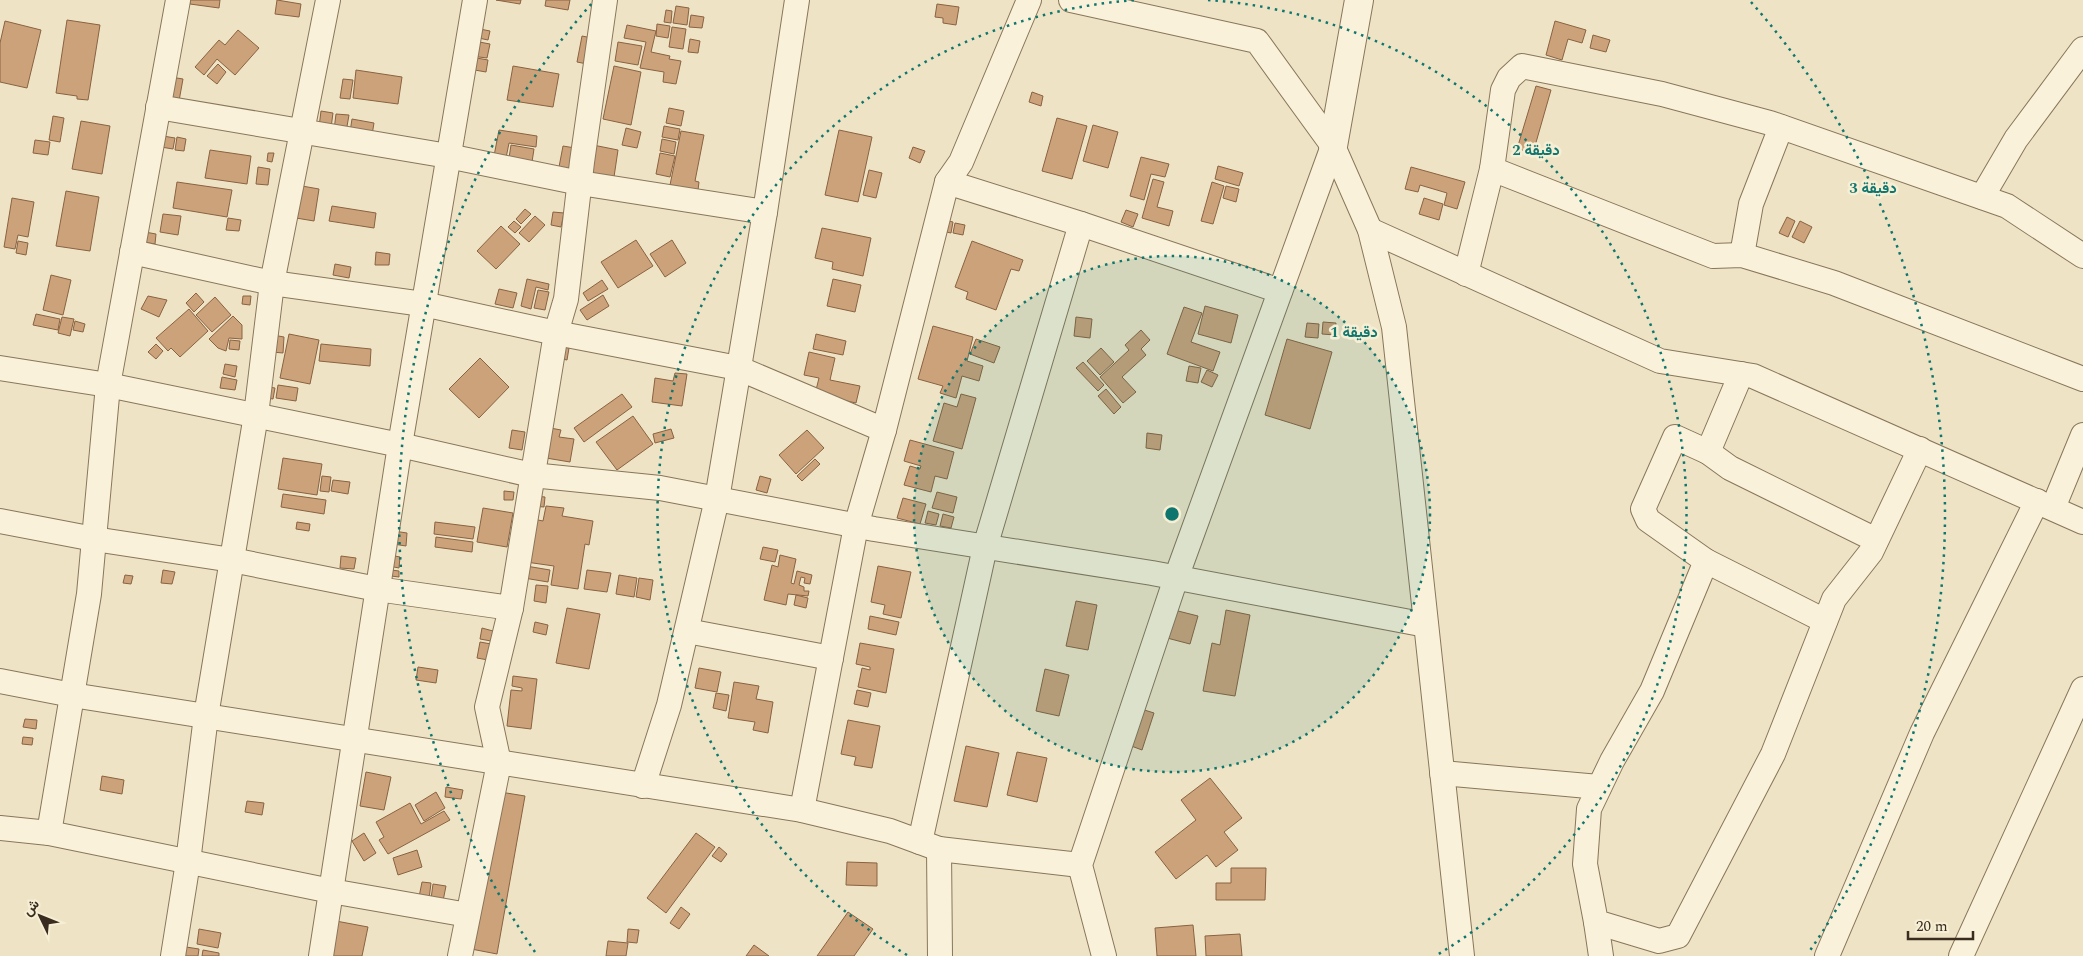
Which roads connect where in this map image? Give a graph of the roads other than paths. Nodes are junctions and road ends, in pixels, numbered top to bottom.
1 (178, 0) edge
2 (328, 0) edge
3 (476, 0) edge
4 (605, 0) edge
5 (797, 0) edge
6 (1029, 0) edge
7 (1071, 0) edge
8 (1359, 0) edge
9 (2083, 49) edge
10 (158, 107) junction
11 (1781, 127) junction
12 (303, 132) junction
13 (1333, 146) junction
14 (448, 156) junction
15 (1492, 169) junction
16 (947, 182) junction
17 (580, 183) junction
18 (1982, 197) junction
19 (765, 212) junction
20 (1081, 224) junction
21 (1370, 230) junction
22 (132, 252) junction
23 (1742, 255) junction
24 (2083, 256) edge
25 (1466, 274) junction
26 (272, 283) junction
27 (1280, 291) junction
28 (424, 304) junction
29 (556, 333) junction
30 (0, 368) edge
31 (738, 368) junction
32 (1741, 374) junction
33 (2083, 379) edge
34 (108, 385) junction
35 (256, 415) junction
36 (884, 430) junction
37 (2083, 435) edge
38 (400, 445) junction
39 (1920, 449) junction
40 (1708, 452) junction
41 (532, 475) junction
42 (717, 499) junction
43 (2045, 504) junction
44 (0, 521) edge
45 (2083, 522) edge
46 (856, 526) junction
47 (94, 539) junction
48 (1876, 540) junction
49 (985, 547) junction
50 (232, 560) junction
51 (1706, 561) junction
52 (1176, 578) junction
53 (378, 589) junction
54 (511, 608) junction
55 (1825, 622) junction
56 (1426, 626) junction
57 (687, 631) junction
58 (831, 658) junction
59 (0, 681) edge
60 (2083, 689) edge
61 (72, 695) junction
62 (206, 716) junction
63 (354, 739) junction
64 (499, 763) junction
65 (1442, 773) junction
66 (643, 786) junction
67 (1599, 787) junction
68 (802, 810) junction
69 (0, 828) edge
70 (49, 833) junction
71 (930, 845) junction
72 (188, 862) junction
73 (1080, 865) junction
74 (331, 891) junction
75 (468, 915) junction
76 (1596, 922) junction
77 (173, 956) edge
78 (321, 956) edge
79 (460, 956) edge
80 (940, 956) edge
81 (1104, 956) edge
82 (1462, 956) edge
83 (1601, 956) edge
84 (1826, 956) edge
85 (1961, 956) edge

1 - 10 street
2 - 12 street
3 - 14 street
4 - 17 street
5 - 19 street
6 - 16 street
7 - 13 street
8 - 13 street
9 - 18 street
10 - 12 street
10 - 22 street
11 - 15 street
11 - 18 street
11 - 23 street
12 - 14 street
12 - 26 street
13 - 21 street
13 - 27 street
14 - 17 street
14 - 28 street
15 - 23 street
15 - 25 street
16 - 20 street
16 - 36 street
17 - 19 street
17 - 29 street
18 - 24 street
19 - 31 street
20 - 27 street
20 - 49 street
21 - 25 street
21 - 56 street
22 - 26 street
22 - 34 street
23 - 33 street
25 - 32 street
26 - 28 street
26 - 35 street
27 - 52 street
28 - 29 street
28 - 38 street
29 - 31 street
29 - 41 street
30 - 34 street
31 - 36 street
31 - 42 street
32 - 39 street
32 - 40 street
34 - 35 street
34 - 47 street
35 - 38 street
35 - 50 street
36 - 46 street
37 - 43 street
38 - 41 street
38 - 53 street
39 - 43 street
39 - 48 street
40 - 48 street
40 - 51 street
41 - 42 street
41 - 54 street
42 - 46 street
42 - 57 street
43 - 45 street
43 - 84 street
44 - 47 street
46 - 49 street
46 - 58 street
47 - 50 street
47 - 61 street
48 - 55 street
49 - 52 street
49 - 71 street
50 - 53 street
50 - 62 street
51 - 55 street
51 - 67 street
52 - 56 street
52 - 73 street
53 - 54 street
53 - 63 street
54 - 64 street
55 - 76 street
56 - 65 street
57 - 58 street
57 - 66 street
58 - 68 street
59 - 61 street
60 - 85 street
61 - 62 street
61 - 70 street
62 - 63 street
62 - 72 street
63 - 64 street
63 - 74 street
64 - 66 street
64 - 75 street
65 - 67 street
65 - 82 street
66 - 68 street
67 - 76 street
68 - 71 street
69 - 70 street
70 - 72 street
71 - 73 street
71 - 80 street
72 - 74 street
72 - 77 street
73 - 81 street
74 - 75 street
74 - 78 street
75 - 79 street
76 - 83 street

